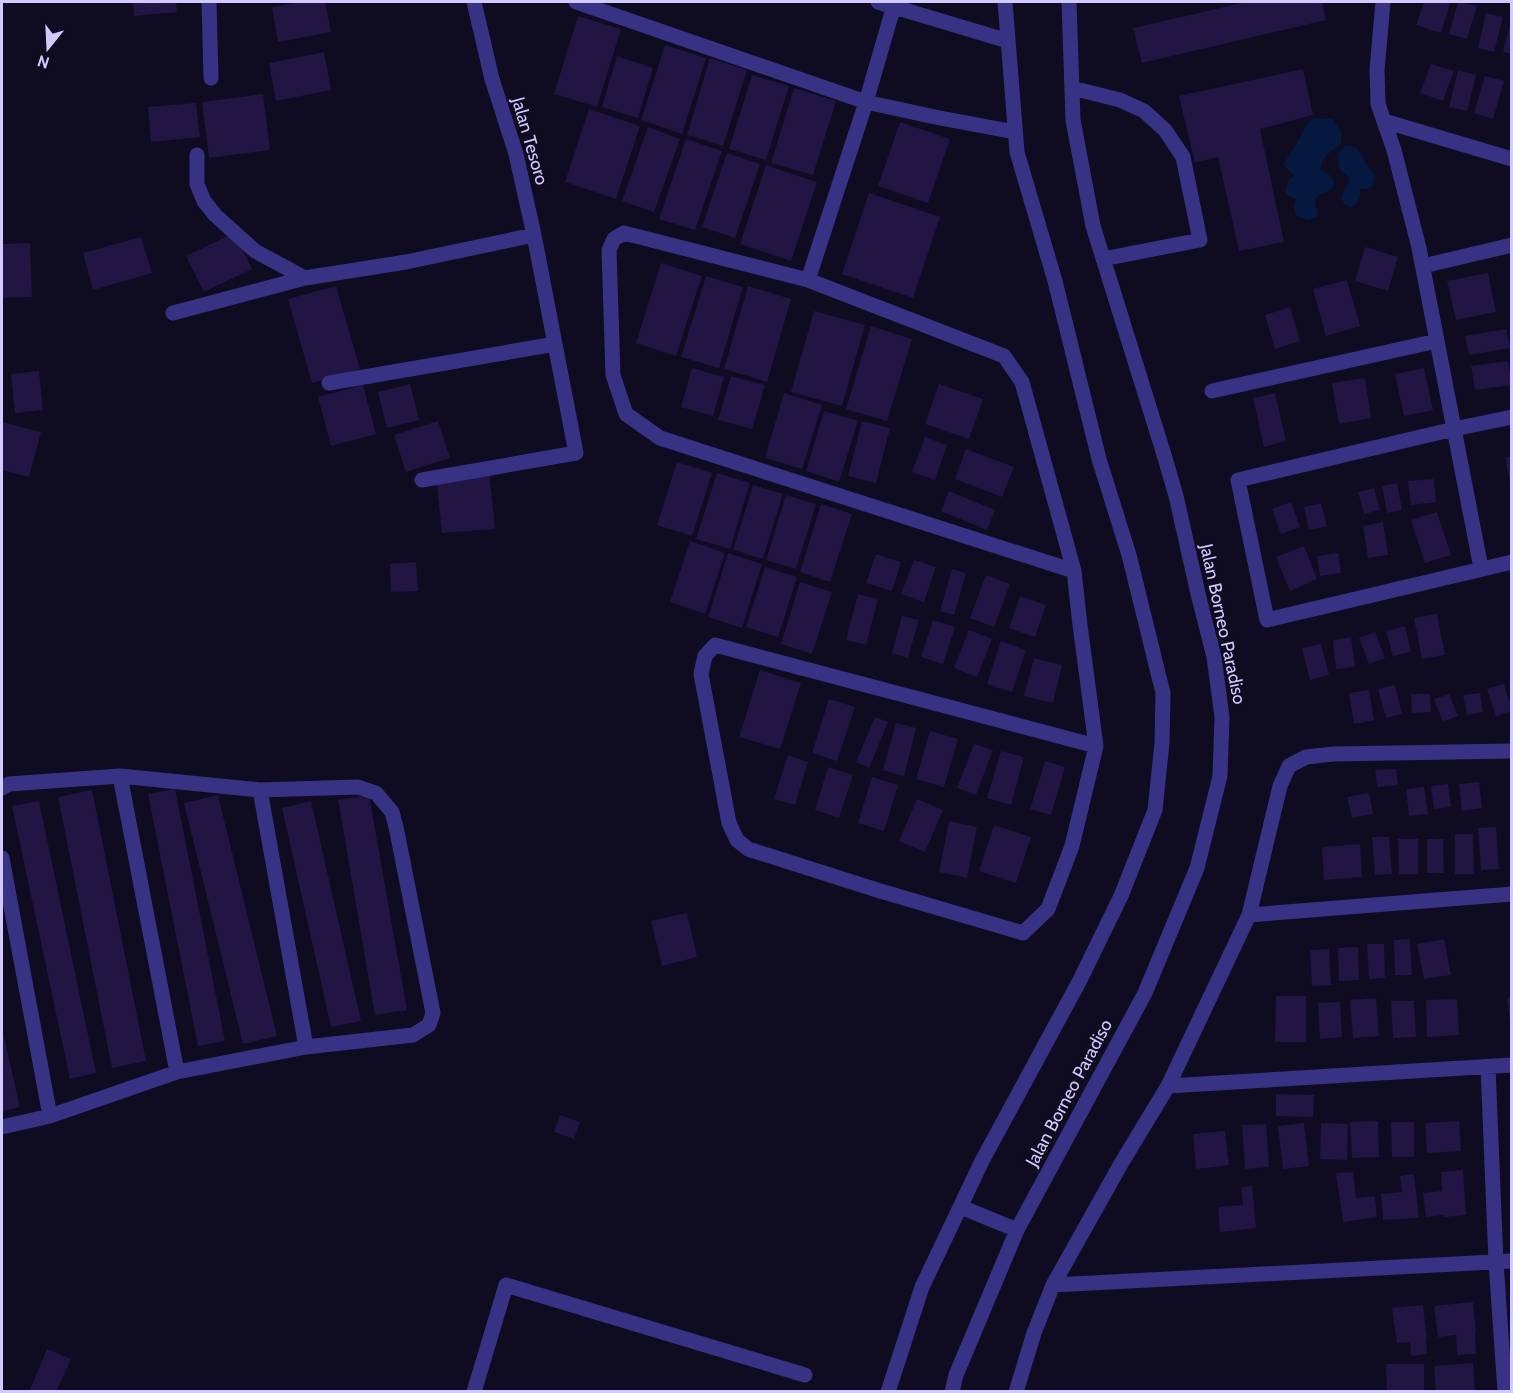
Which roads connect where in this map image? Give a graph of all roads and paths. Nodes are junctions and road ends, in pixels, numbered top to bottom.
1 (209, 2) edge
2 (474, 2) edge
3 (576, 2) edge
4 (878, 2) edge
5 (1005, 2) edge
6 (1069, 2) edge
7 (1383, 2) edge
8 (894, 4) edge
9 (1008, 41) junction
10 (211, 78) dead end
11 (1072, 88) junction
12 (866, 102) junction
13 (1384, 121) junction
14 (1015, 132) junction
15 (197, 155) dead end
16 (1512, 159) edge
17 (534, 236) junction
18 (1512, 245) edge
19 (1103, 259) junction
20 (1423, 266) junction
21 (305, 278) junction
22 (808, 280) junction
23 (173, 313) dead end
24 (1437, 341) junction
25 (555, 344) junction
26 (329, 383) dead end
27 (1212, 391) dead end
28 (1512, 417) edge
29 (1454, 429) junction
30 (422, 480) dead end
31 (1512, 562) edge
32 (1481, 568) junction
33 (1074, 571) junction
34 (1096, 746) junction
35 (1512, 751) edge
36 (120, 776) junction
37 (2, 788) edge
38 (260, 790) junction
39 (2, 858) edge
40 (1512, 894) edge
41 (1249, 915) junction
42 (306, 1047) junction
43 (1512, 1065) edge
44 (1488, 1067) junction
45 (177, 1072) junction
46 (1168, 1086) junction
47 (50, 1116) junction
48 (2, 1127) edge
49 (961, 1207) junction
50 (1017, 1230) junction
51 (1512, 1261) edge
52 (1496, 1262) junction
53 (1053, 1285) junction
54 (805, 1375) dead end
55 (474, 1392) edge
56 (888, 1392) edge
57 (952, 1392) edge
58 (1016, 1392) edge
59 (1505, 1392) edge

1 - 10 street
2 - 17 street, Jalan Tesoro
3 - 12 street
4 - 8 street
5 - 9 street
6 - 11 street, Jalan Borneo Paradiso
7 - 13 street
8 - 9 street
8 - 12 street
9 - 14 street
11 - 19 street, Jalan Borneo Paradiso
11 - 19 street
12 - 14 street
12 - 22 street
13 - 16 street
13 - 20 street
14 - 49 street
15 - 21 street
17 - 21 street
17 - 25 street, Jalan Tesoro
18 - 20 street
19 - 50 street, Jalan Borneo Paradiso
20 - 24 street
21 - 23 street
22 - 33 street
22 - 33 street
24 - 27 street
24 - 29 street
25 - 26 street
25 - 30 street, Jalan Tesoro
28 - 29 street
29 - 32 street
29 - 32 street
31 - 32 street
33 - 34 street
34 - 34 street
35 - 41 street
36 - 37 street
36 - 38 street
36 - 45 street
38 - 42 street
38 - 42 street
39 - 47 street
40 - 41 street
41 - 46 street
42 - 45 street
43 - 44 street
44 - 46 street
44 - 52 street
45 - 47 street
46 - 53 street
47 - 48 street
49 - 50 street
49 - 56 street
50 - 57 street, Jalan Borneo Paradiso
51 - 52 street
52 - 53 street
52 - 59 street
53 - 58 street
54 - 55 street

